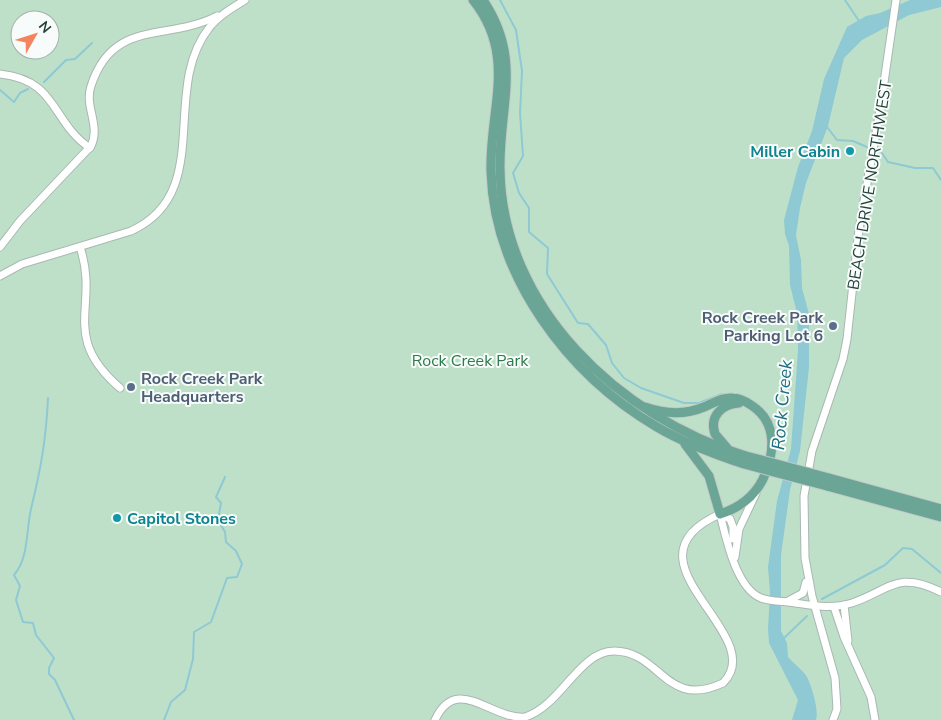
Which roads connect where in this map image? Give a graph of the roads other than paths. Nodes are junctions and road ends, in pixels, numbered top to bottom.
1 (245, 0) edge
2 (473, 0) edge
3 (483, 0) edge
4 (896, 0) edge
5 (225, 12) junction
6 (190, 27) junction
7 (201, 40) junction
8 (0, 74) edge
9 (90, 148) junction
10 (0, 247) edge
11 (80, 247) junction
12 (0, 266) edge
13 (9, 270) junction
14 (0, 276) edge
15 (120, 388) dead end
16 (635, 403) junction
17 (747, 403) junction
18 (673, 436) junction
19 (732, 452) junction
20 (745, 460) junction
21 (828, 482) junction
22 (757, 491) junction
23 (941, 508) edge
24 (720, 514) junction
25 (941, 517) edge
26 (734, 551) junction
27 (735, 563) junction
28 (807, 576) junction
29 (941, 592) edge
30 (788, 602) junction
31 (844, 605) junction
32 (815, 607) junction
33 (834, 607) junction
34 (849, 649) junction
35 (435, 720) edge
36 (833, 720) edge
37 (875, 720) edge

1 - 5 street
2 - 18 main road
3 - 16 main road
4 - 28 street, BEACH DRIVE NORTHWEST
5 - 6 street
5 - 7 street
6 - 7 street
6 - 9 street
7 - 11 street
8 - 9 street
9 - 10 street
11 - 13 street
11 - 15 street
12 - 13 street
13 - 14 street
16 - 17 main road
16 - 19 main road
17 - 19 main road
17 - 22 main road
18 - 20 main road
18 - 24 main road
19 - 20 main road
20 - 21 main road, bridge
21 - 23 main road
21 - 25 main road
22 - 24 main road
22 - 26 street
24 - 26 street
24 - 27 street
24 - 35 street
26 - 27 street
27 - 30 street
28 - 30 street
28 - 32 street, BEACH DRIVE NORTHWEST
29 - 31 street
30 - 32 street
31 - 33 street
31 - 34 street
32 - 33 street
32 - 36 street, BEACH DRIVE NORTHWEST
33 - 34 street
34 - 37 street

